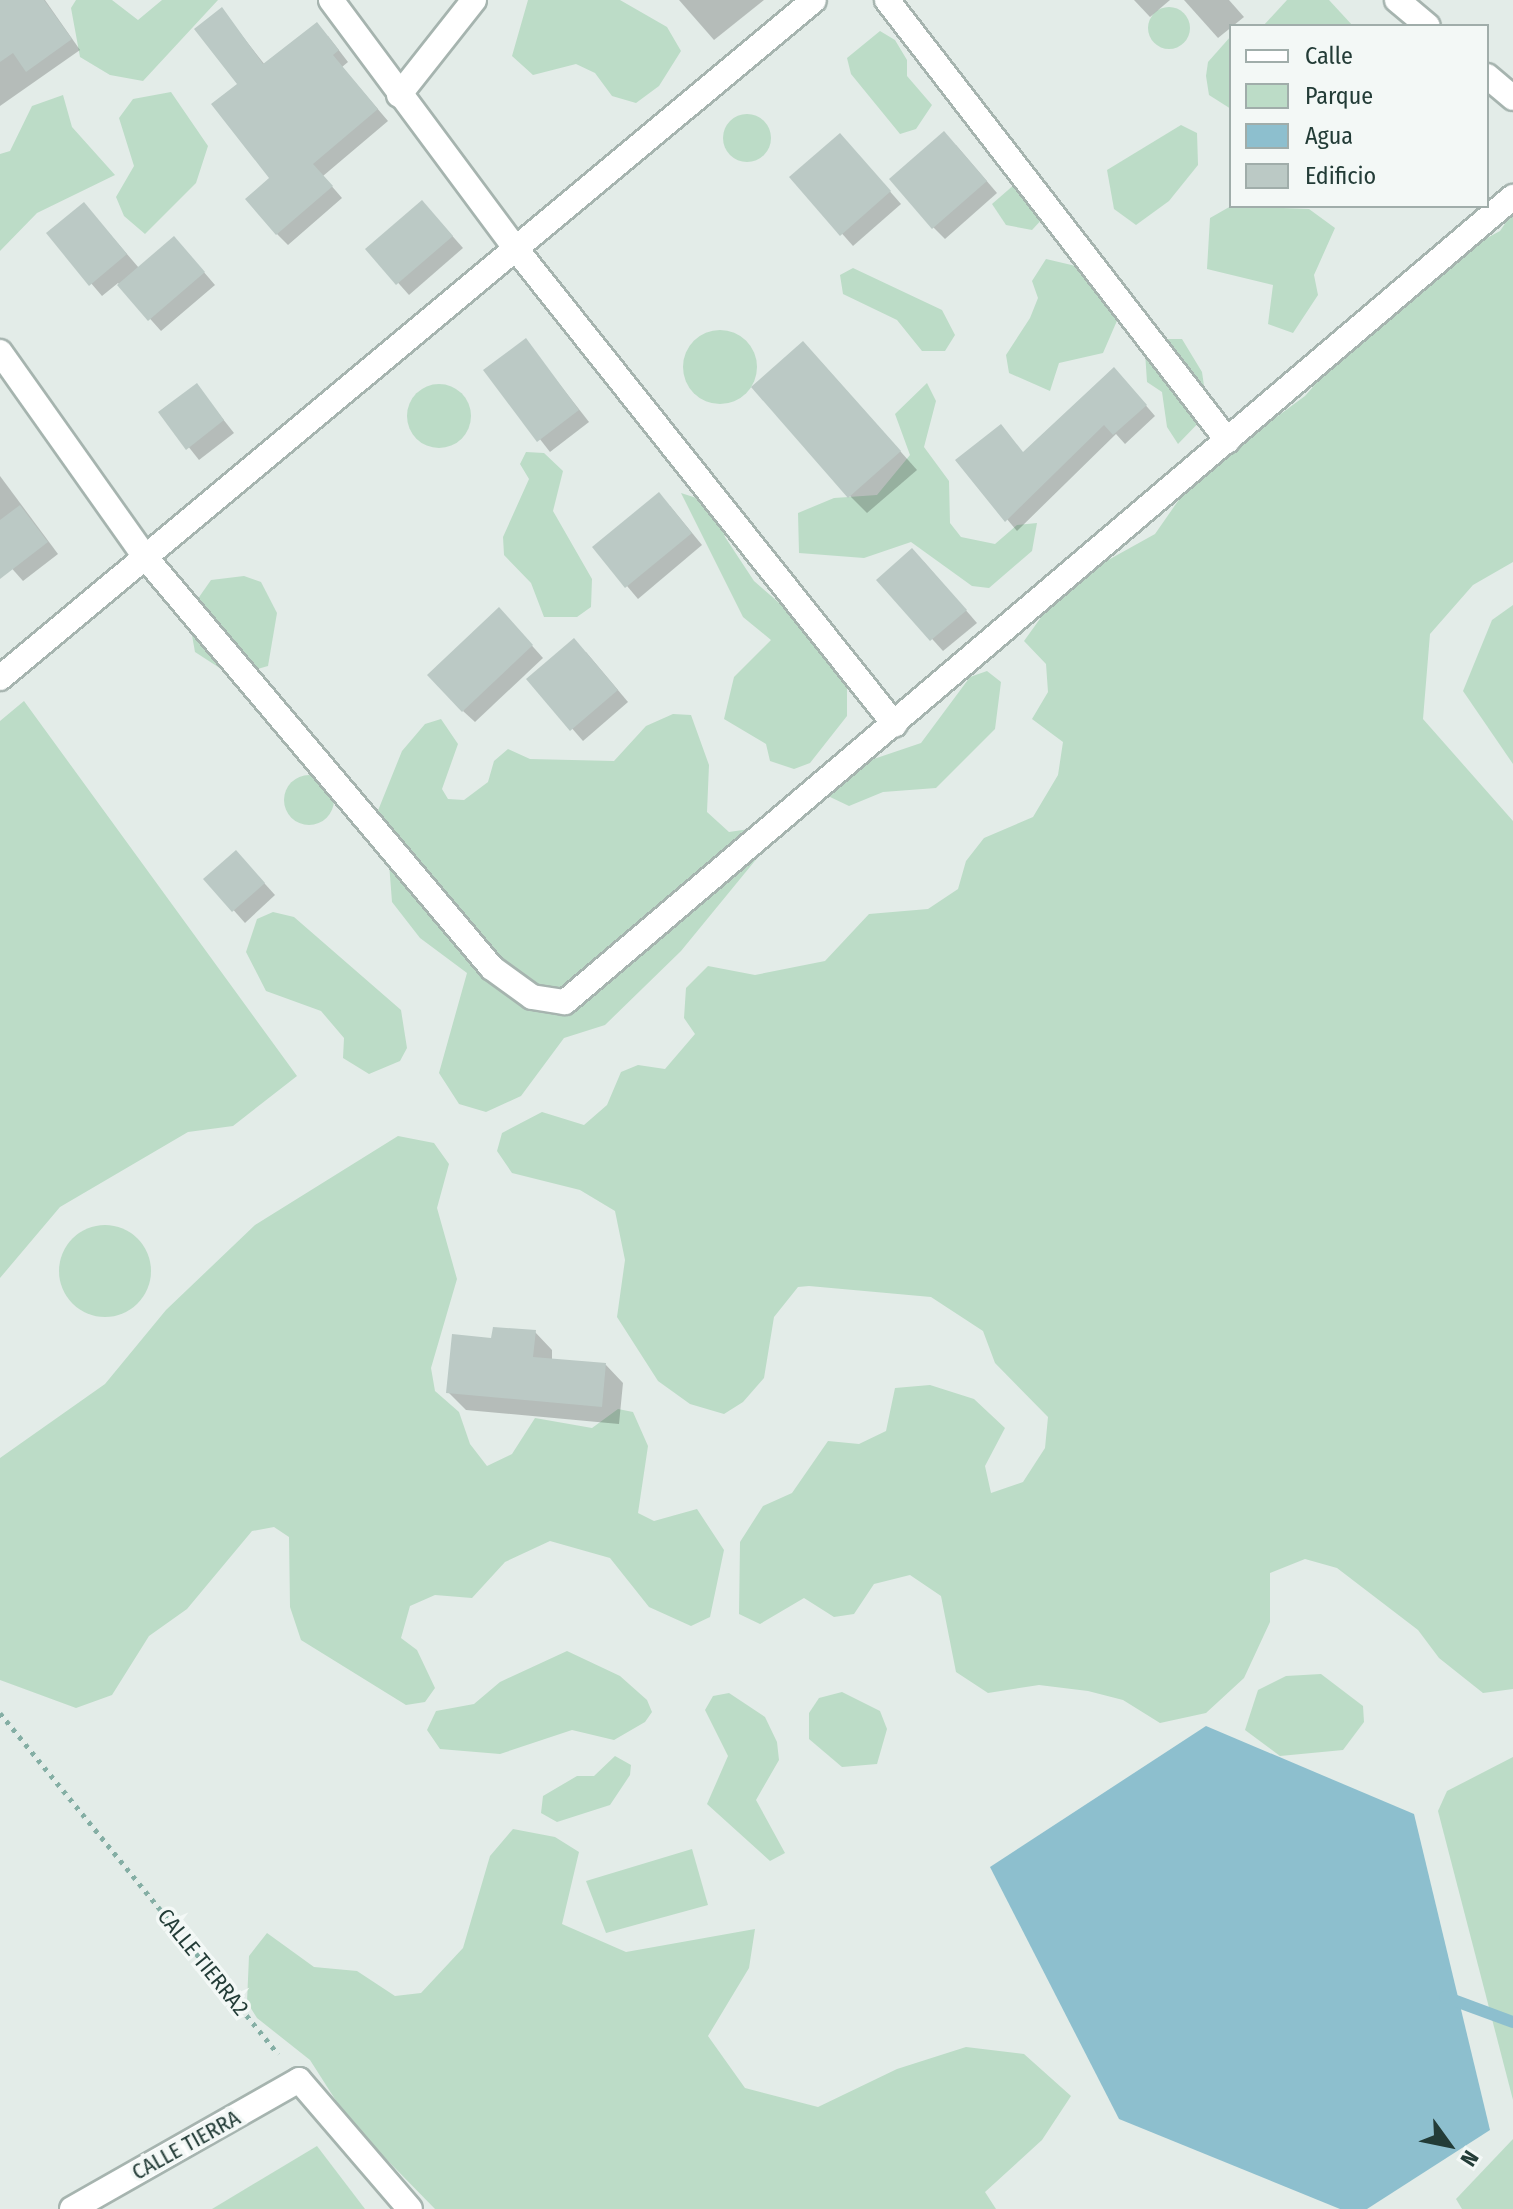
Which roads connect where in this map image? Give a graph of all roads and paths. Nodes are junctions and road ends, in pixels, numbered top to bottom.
1 (331, 0) edge
2 (474, 0) edge
3 (814, 0) edge
4 (887, 0) edge
5 (1397, 0) edge
6 (1426, 24) edge
7 (1489, 78) edge
8 (399, 95) junction
9 (1513, 98) edge
10 (1513, 197) edge
11 (516, 249) junction
12 (0, 352) edge
13 (1228, 441) junction
14 (146, 558) junction
15 (0, 678) edge
16 (895, 725) junction
17 (0, 1713) edge
18 (299, 2080) junction
19 (72, 2209) edge
20 (410, 2209) edge

1 - 8 street
2 - 8 street
3 - 11 street
4 - 13 street
5 - 6 street
7 - 9 street
8 - 11 street
10 - 13 street
11 - 14 street
11 - 16 street
12 - 14 street
13 - 16 street
14 - 15 street
14 - 16 street
17 - 18 path, CALLE TIERRA2
18 - 19 street, CALLE TIERRA
18 - 20 street

